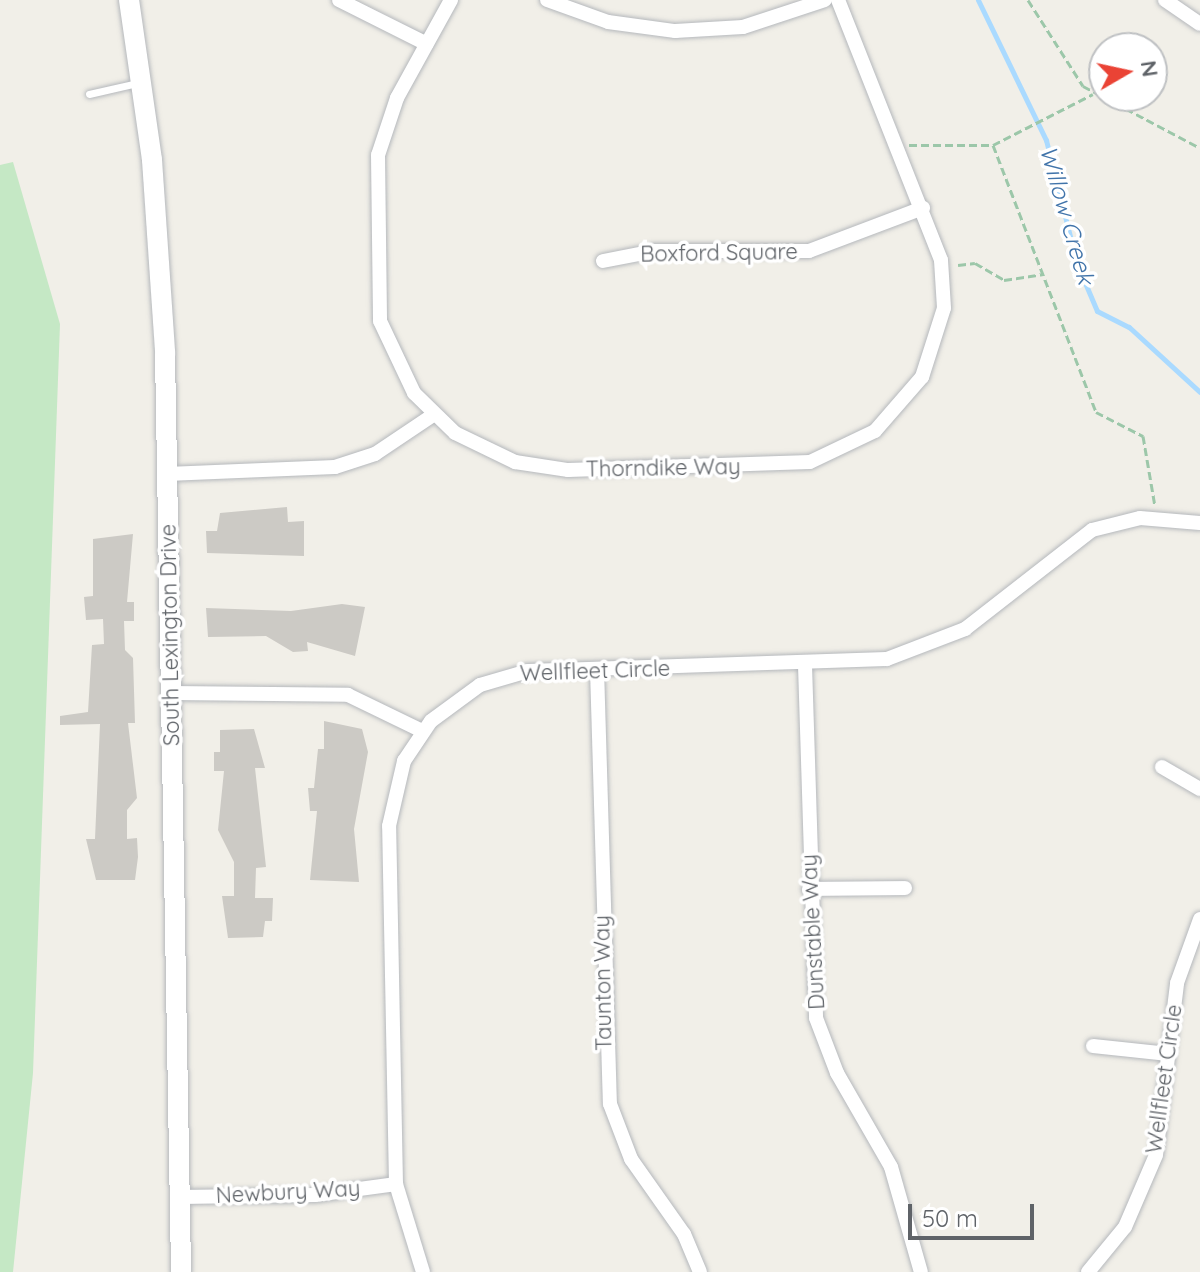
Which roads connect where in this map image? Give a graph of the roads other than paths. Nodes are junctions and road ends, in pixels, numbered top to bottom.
1 (129, 0) edge
2 (136, 0) edge
3 (339, 0) edge
4 (451, 0) edge
5 (547, 0) edge
6 (825, 0) edge
7 (838, 0) edge
8 (1165, 0) edge
9 (1200, 24) edge
10 (427, 44) junction
11 (140, 83) junction
12 (89, 94) dead end
13 (923, 208) junction
14 (603, 261) dead end
15 (433, 415) junction
16 (167, 474) junction
17 (1200, 523) edge
18 (805, 665) junction
19 (597, 669) junction
20 (171, 693) junction
21 (422, 731) junction
22 (1162, 767) dead end
23 (1200, 789) edge
24 (905, 888) dead end
25 (809, 889) junction
26 (1200, 919) edge
27 (1093, 1046) dead end
28 (1169, 1054) junction
29 (396, 1184) junction
30 (180, 1197) junction
31 (1092, 1271) edge
32 (181, 1272) edge
33 (423, 1272) edge
34 (700, 1272) edge
35 (921, 1272) edge

1 - 2 street
1 - 11 street, South Lexington Drive
3 - 10 street
4 - 10 street, Thorndike Way
5 - 6 street
7 - 13 street, Thorndike Way
8 - 9 street
10 - 15 street, Thorndike Way
11 - 12 lane
11 - 16 street, South Lexington Drive
13 - 14 street, Boxford Square
13 - 15 street, Thorndike Way
15 - 16 street
16 - 20 street, South Lexington Drive
17 - 18 street, Wellfleet Circle
18 - 19 street, Wellfleet Circle
18 - 25 street, Dunstable Way
19 - 21 street, Wellfleet Circle
19 - 34 street, Taunton Way
20 - 21 street
20 - 30 street, South Lexington Drive
21 - 29 street, Wellfleet Circle
22 - 23 street
24 - 25 street
25 - 35 street, Dunstable Way
26 - 28 street, Wellfleet Circle
27 - 28 street
28 - 31 street, Wellfleet Circle
29 - 30 street, Newbury Way
29 - 33 street, Wellfleet Circle
30 - 32 street, South Lexington Drive

